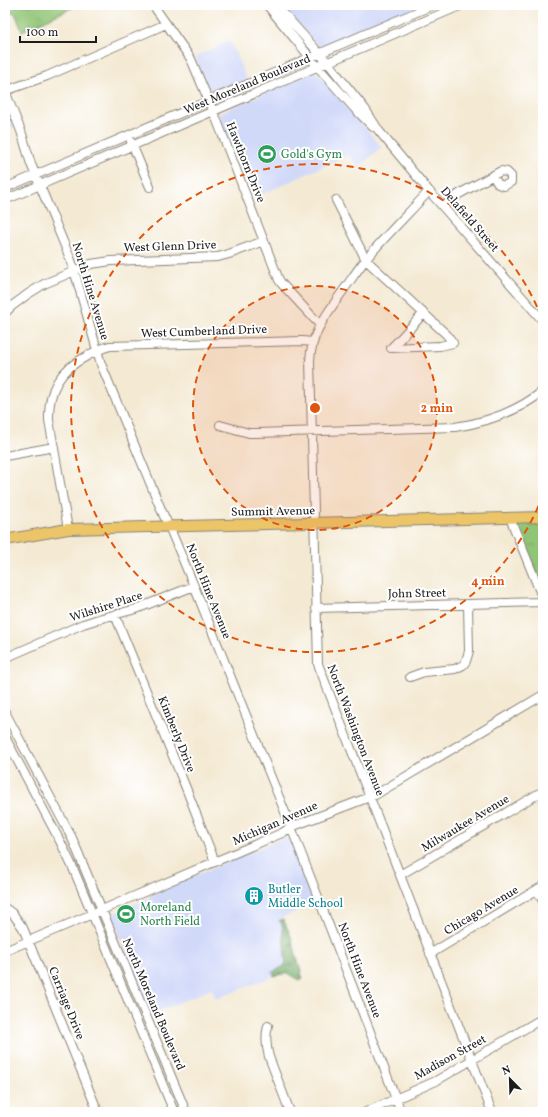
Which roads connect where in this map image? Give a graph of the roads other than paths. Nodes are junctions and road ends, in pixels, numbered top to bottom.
1 (153, 5) edge
2 (267, 5) edge
3 (276, 5) edge
4 (433, 5) edge
5 (462, 5) edge
6 (450, 7) edge
7 (166, 24) junction
8 (388, 24) junction
9 (297, 34) junction
10 (362, 35) junction
11 (393, 35) junction
12 (367, 46) junction
13 (319, 54) junction
14 (311, 57) junction
15 (328, 63) junction
16 (318, 67) junction
17 (280, 70) junction
18 (285, 80) junction
19 (345, 83) junction
20 (246, 84) junction
21 (338, 90) junction
22 (5, 91) edge
23 (251, 95) junction
24 (209, 100) junction
25 (358, 106) junction
26 (213, 111) junction
27 (128, 134) junction
28 (133, 145) junction
29 (56, 165) junction
30 (36, 174) junction
31 (61, 176) junction
32 (493, 176) dead end
33 (40, 185) junction
34 (150, 187) dead end
35 (5, 188) edge
36 (429, 191) junction
37 (5, 200) edge
38 (336, 200) dead end
39 (443, 207) junction
40 (264, 241) junction
41 (366, 260) junction
42 (75, 271) junction
43 (5, 313) edge
44 (423, 314) junction
45 (543, 321) edge
46 (320, 325) junction
47 (313, 342) junction
48 (97, 351) junction
49 (543, 391) edge
50 (220, 425) dead end
51 (312, 431) junction
52 (54, 447) junction
53 (5, 456) edge
54 (543, 517) edge
55 (510, 518) junction
56 (314, 523) junction
57 (168, 526) junction
58 (68, 529) junction
59 (5, 540) edge
60 (194, 586) junction
61 (543, 599) edge
62 (543, 602) edge
63 (468, 604) junction
64 (316, 608) junction
65 (115, 614) junction
66 (5, 658) edge
67 (410, 677) dead end
68 (543, 695) edge
69 (5, 712) edge
70 (5, 737) edge
71 (543, 791) edge
72 (369, 797) junction
73 (291, 827) junction
74 (215, 862) junction
75 (400, 875) junction
76 (91, 881) junction
77 (80, 885) junction
78 (540, 888) edge
79 (543, 901) edge
80 (5, 908) edge
81 (102, 910) junction
82 (92, 914) junction
83 (28, 941) junction
84 (116, 943) junction
85 (106, 947) junction
86 (5, 951) edge
87 (430, 954) junction
88 (543, 1018) edge
89 (268, 1026) dead end
90 (472, 1060) junction
91 (396, 1099) junction
92 (98, 1112) edge
93 (174, 1112) edge
94 (186, 1112) edge
95 (290, 1112) edge
96 (366, 1112) edge
97 (401, 1112) edge
98 (492, 1112) edge

1 - 7 street, Hawthorn Drive
2 - 9 street, Delafield Street
3 - 9 street, Delafield Street
4 - 8 street, West Moreland Boulevard
5 - 6 street, West Moreland Boulevard
6 - 11 street, West Moreland Boulevard
7 - 22 street
7 - 24 street, Hawthorn Drive
8 - 10 street, West Moreland Boulevard
8 - 11 street
9 - 13 street, Delafield Street
9 - 14 street, Delafield Street
10 - 12 street
10 - 13 street, West Moreland Boulevard
11 - 12 street, West Moreland Boulevard
12 - 15 street, West Moreland Boulevard
13 - 14 street, West Moreland Boulevard
13 - 15 street, Delafield Street
14 - 16 street, Delafield Street
14 - 17 street, West Moreland Boulevard
15 - 16 street, West Moreland Boulevard
15 - 19 street, Delafield Street
16 - 18 street, West Moreland Boulevard
16 - 21 street, Delafield Street
17 - 18 street
17 - 20 street, West Moreland Boulevard
18 - 23 street, West Moreland Boulevard
19 - 21 street
19 - 25 street, Delafield Street
20 - 23 street
20 - 24 street, West Moreland Boulevard
21 - 25 street, Delafield Street
22 - 30 street, North Hine Avenue
23 - 26 street, West Moreland Boulevard
24 - 26 street, Hawthorn Drive
24 - 27 street, West Moreland Boulevard
25 - 36 street, Delafield Street
26 - 28 street, West Moreland Boulevard
26 - 40 street, Hawthorn Drive
27 - 28 street
27 - 29 street, West Moreland Boulevard
28 - 31 street, West Moreland Boulevard
28 - 34 street
29 - 30 street, West Moreland Boulevard
29 - 31 street
30 - 33 street, North Hine Avenue
30 - 35 street
31 - 33 street, West Moreland Boulevard
32 - 39 street
33 - 37 street
33 - 42 street, North Hine Avenue
36 - 39 street, Delafield Street
36 - 41 street, North Washington Avenue
38 - 41 street
39 - 45 street, Delafield Street
40 - 42 street, West Glenn Drive
40 - 46 street, Hawthorn Drive
41 - 44 street
41 - 46 street, North Washington Avenue
42 - 43 street, West Glenn Drive
42 - 48 street, North Hine Avenue
44 - 44 street
46 - 47 street, North Washington Avenue
47 - 48 street, West Cumberland Drive
47 - 51 street, North Washington Avenue
48 - 52 street, West Cumberland Drive
48 - 57 street, North Hine Avenue
49 - 51 street
50 - 51 street
51 - 56 street, North Washington Avenue
52 - 53 street
52 - 58 street, West Cumberland Drive
54 - 55 main road, Summit Avenue
55 - 56 main road, Summit Avenue
55 - 61 street
56 - 57 main road, Summit Avenue
56 - 64 street, North Washington Avenue
57 - 58 main road, Summit Avenue
57 - 60 street, North Hine Avenue
58 - 59 main road, Summit Avenue
60 - 65 street, Wilshire Place
60 - 73 street, North Hine Avenue
62 - 63 street, John Street
63 - 64 street, John Street
63 - 67 street
64 - 72 street, North Washington Avenue
65 - 66 street, Wilshire Place
65 - 74 street, Kimberly Drive
68 - 72 street, Michigan Avenue
69 - 76 street, North Moreland Boulevard
70 - 77 street, North Moreland Boulevard
71 - 75 street, Milwaukee Avenue
72 - 73 street, Michigan Avenue
72 - 75 street, North Washington Avenue
73 - 74 street, Michigan Avenue
73 - 91 street, North Hine Avenue
74 - 81 street, Michigan Avenue
75 - 87 street, North Washington Avenue
76 - 77 street
76 - 81 street, North Moreland Boulevard
77 - 82 street, North Moreland Boulevard
78 - 79 street
78 - 87 street, Chicago Avenue
80 - 83 street, Carriage Drive
81 - 82 street, Michigan Avenue
81 - 84 street, North Moreland Boulevard
82 - 83 street, Michigan Avenue
82 - 85 street, North Moreland Boulevard
83 - 86 street, Michigan Avenue
83 - 92 street, Carriage Drive
84 - 85 street
84 - 94 street, North Moreland Boulevard
85 - 93 street, North Moreland Boulevard
87 - 90 street, North Washington Avenue
88 - 90 street, Madison Street
89 - 95 street
90 - 91 street, Madison Street
90 - 98 street, North Washington Avenue
91 - 96 street, Madison Street
91 - 97 street, North Hine Avenue

